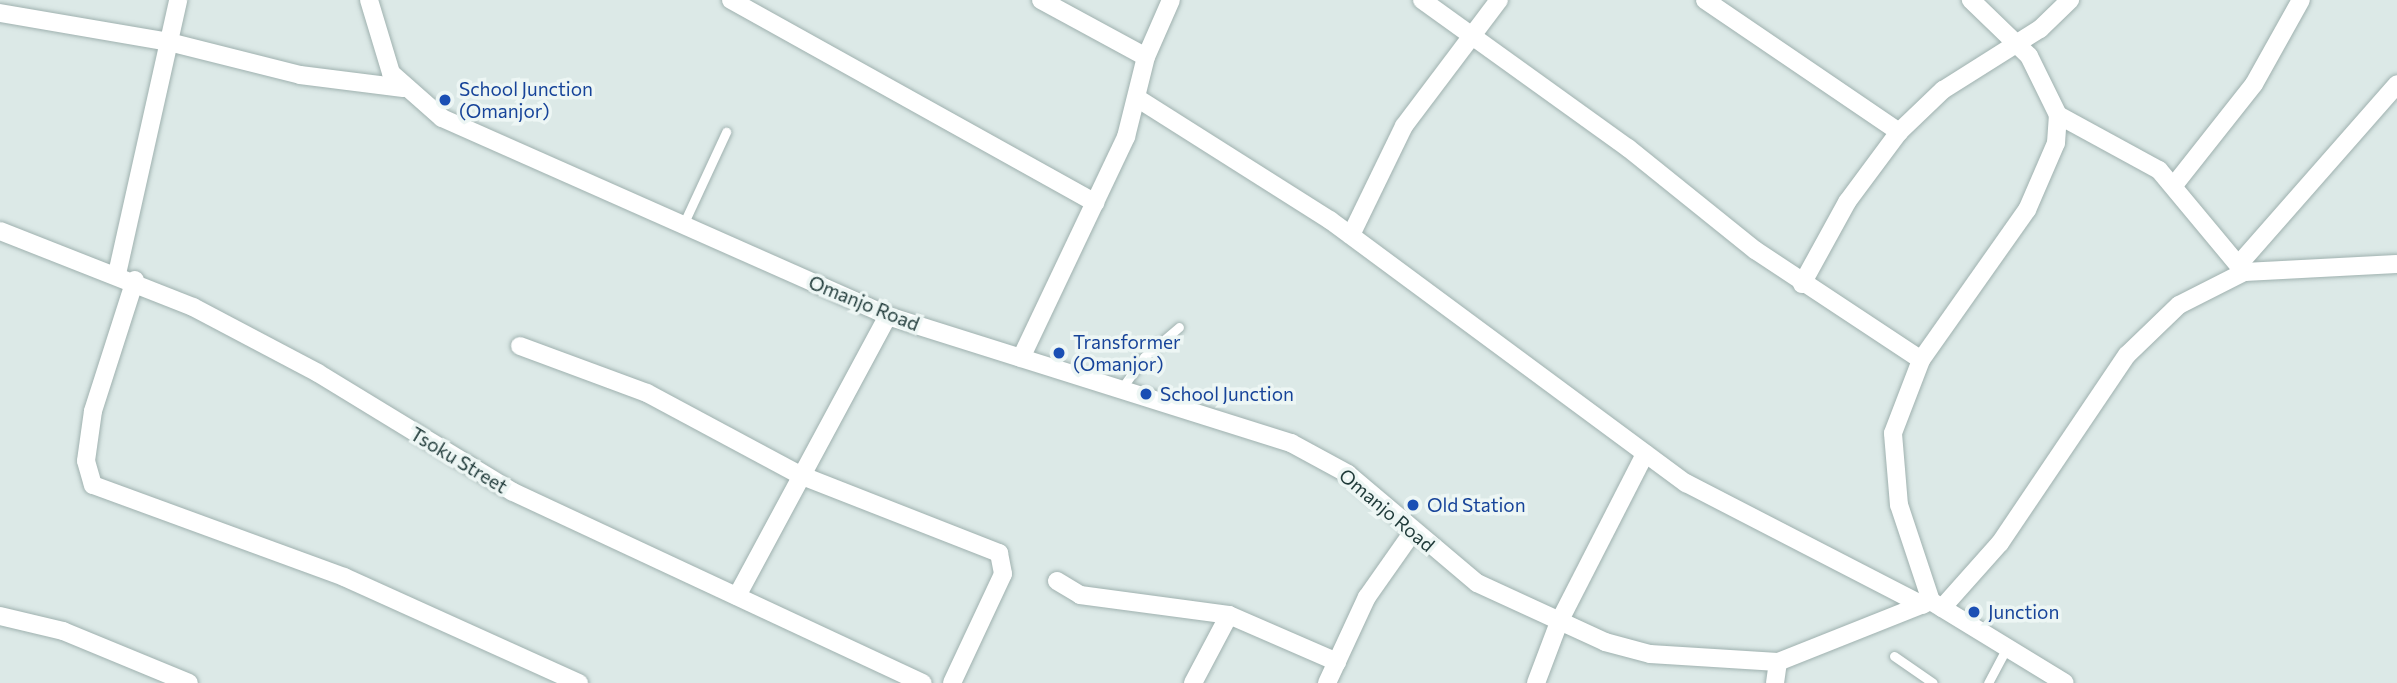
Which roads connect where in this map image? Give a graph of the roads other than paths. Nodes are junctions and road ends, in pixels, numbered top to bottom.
1 (178, 0) edge
2 (369, 0) edge
3 (731, 0) edge
4 (1041, 0) edge
5 (1171, 0) edge
6 (1422, 0) edge
7 (1499, 0) edge
8 (1705, 0) edge
9 (1970, 0) edge
10 (2070, 0) edge
11 (2301, 0) edge
12 (0, 13) edge
13 (1473, 34) junction
14 (169, 42) junction
15 (2018, 42) junction
16 (1146, 57) junction
17 (2397, 84) edge
18 (403, 88) junction
19 (1140, 100) junction
20 (2058, 115) junction
21 (726, 132) dead end
22 (1899, 132) junction
23 (2175, 184) junction
24 (1094, 204) junction
25 (682, 229) junction
26 (0, 231) edge
27 (1351, 235) junction
28 (2397, 264) edge
29 (2242, 267) junction
30 (117, 274) junction
31 (135, 280) junction
32 (1802, 284) junction
33 (888, 316) junction
34 (1179, 327) dead end
35 (520, 346) dead end
36 (1021, 358) junction
37 (1921, 360) junction
38 (1124, 386) junction
39 (1645, 454) junction
40 (800, 475) junction
41 (1412, 533) junction
42 (1057, 582) dead end
43 (737, 596) junction
44 (1931, 605) junction
45 (1228, 615) junction
46 (0, 616) edge
47 (1559, 622) junction
48 (2007, 647) junction
49 (1894, 656) dead end
50 (1337, 662) junction
51 (1778, 662) junction
52 (189, 683) edge
53 (579, 683) edge
54 (923, 683) edge
55 (952, 683) edge
56 (1194, 683) edge
57 (1327, 683) edge
58 (1536, 683) edge
59 (1775, 683) edge
60 (1933, 683) edge
61 (1988, 683) edge
62 (2065, 683) edge

1 - 14 street
2 - 18 street, Omanjo Road
3 - 24 street
4 - 16 street
5 - 16 street
6 - 13 street
7 - 13 street
8 - 22 street
9 - 15 street
10 - 15 street
11 - 23 street
12 - 14 street
13 - 27 street
13 - 32 street
14 - 18 street
14 - 30 street
15 - 20 street
15 - 22 street
16 - 19 street
17 - 29 street
18 - 25 street, Omanjo Road
19 - 24 street
19 - 27 street
20 - 23 street
20 - 37 street
21 - 25 lane
22 - 32 street
23 - 29 street
24 - 36 street
25 - 33 street, Omanjo Road
26 - 30 street, Tsoku Street
27 - 39 street
28 - 29 street
29 - 44 street
30 - 31 street, Tsoku Street
31 - 43 street, Tsoku Street
31 - 53 street
32 - 37 street
33 - 36 street, Omanjo Road
33 - 40 street
34 - 38 lane
35 - 40 street
36 - 38 street, Omanjo Road
37 - 44 street
38 - 41 street, Omanjo Road
39 - 44 street
39 - 47 street
40 - 43 street
40 - 55 street
41 - 47 street, Omanjo Road
41 - 50 street
42 - 45 street
43 - 54 street, Tsoku Street
44 - 48 street
44 - 51 street, Omanjo Road
45 - 50 street
45 - 56 street
46 - 52 street
47 - 51 street, Omanjo Road
47 - 58 street
48 - 61 lane
48 - 62 street
49 - 60 lane
50 - 57 street
51 - 59 street

